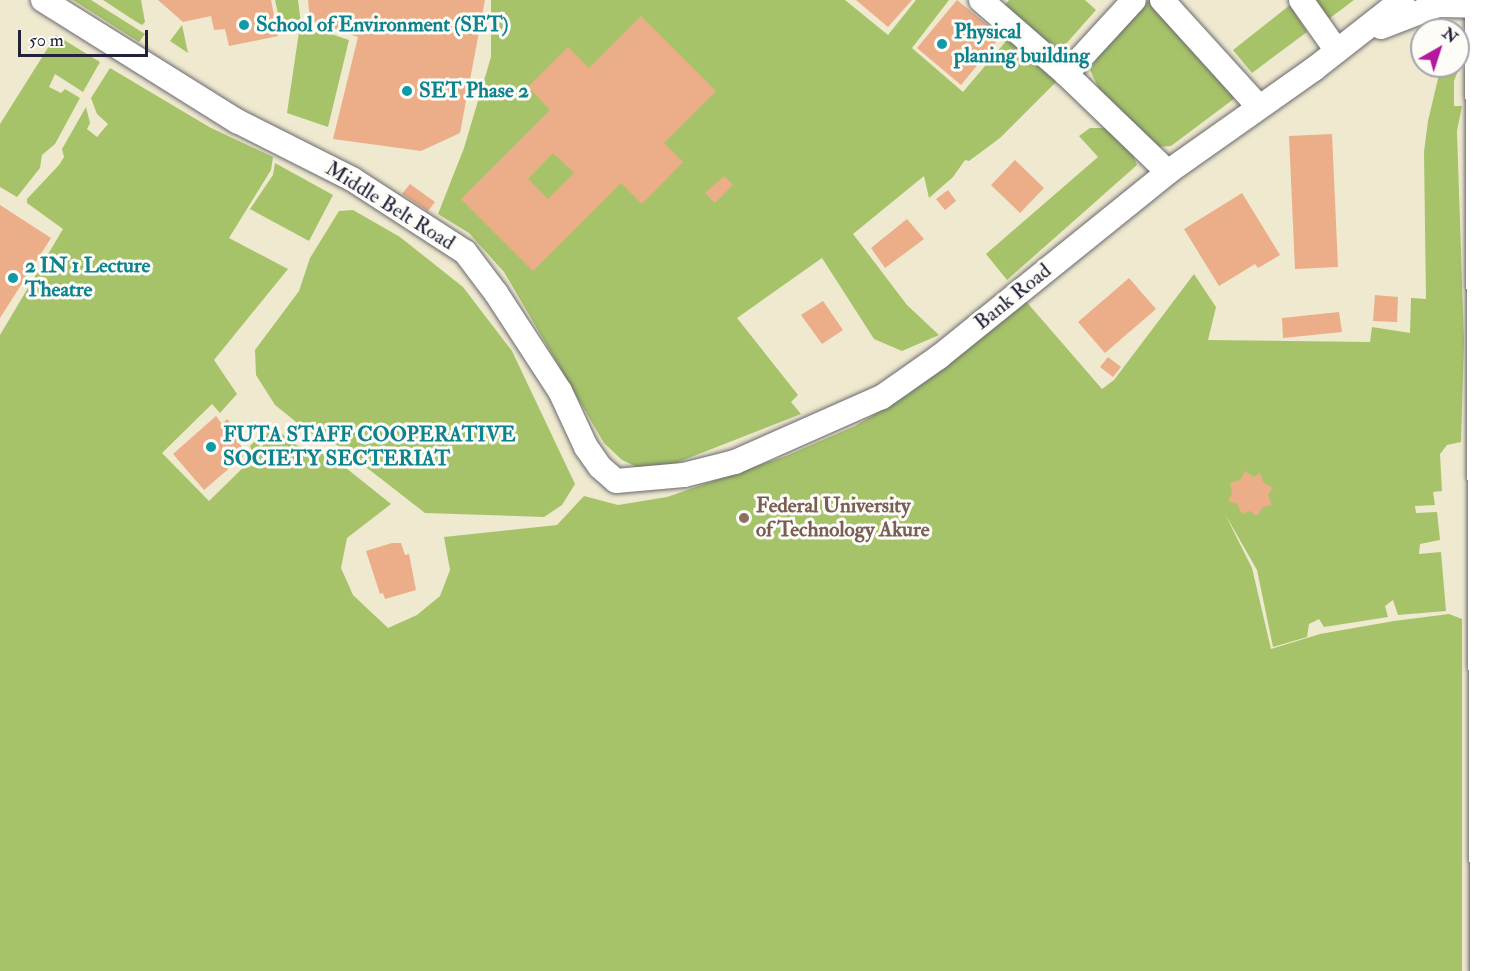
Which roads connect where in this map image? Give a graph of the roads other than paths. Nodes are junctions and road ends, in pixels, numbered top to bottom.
1 (42, 0) edge
2 (981, 0) edge
3 (1134, 0) edge
4 (1162, 0) edge
5 (1301, 0) edge
6 (1402, 0) edge
7 (1477, 3) edge
8 (1337, 51) junction
9 (1066, 74) junction
10 (1259, 107) junction
11 (1168, 172) junction
12 (656, 479) joint
13 (1482, 971) edge

1 - 12 street, Middle Belt Road
2 - 9 street
3 - 9 street
4 - 10 street
5 - 8 street
6 - 8 street, Bank Road
7 - 8 street, Bank Road
7 - 13 street
8 - 10 street, Bank Road
9 - 11 street
10 - 11 street, Bank Road
11 - 12 street, Bank Road

